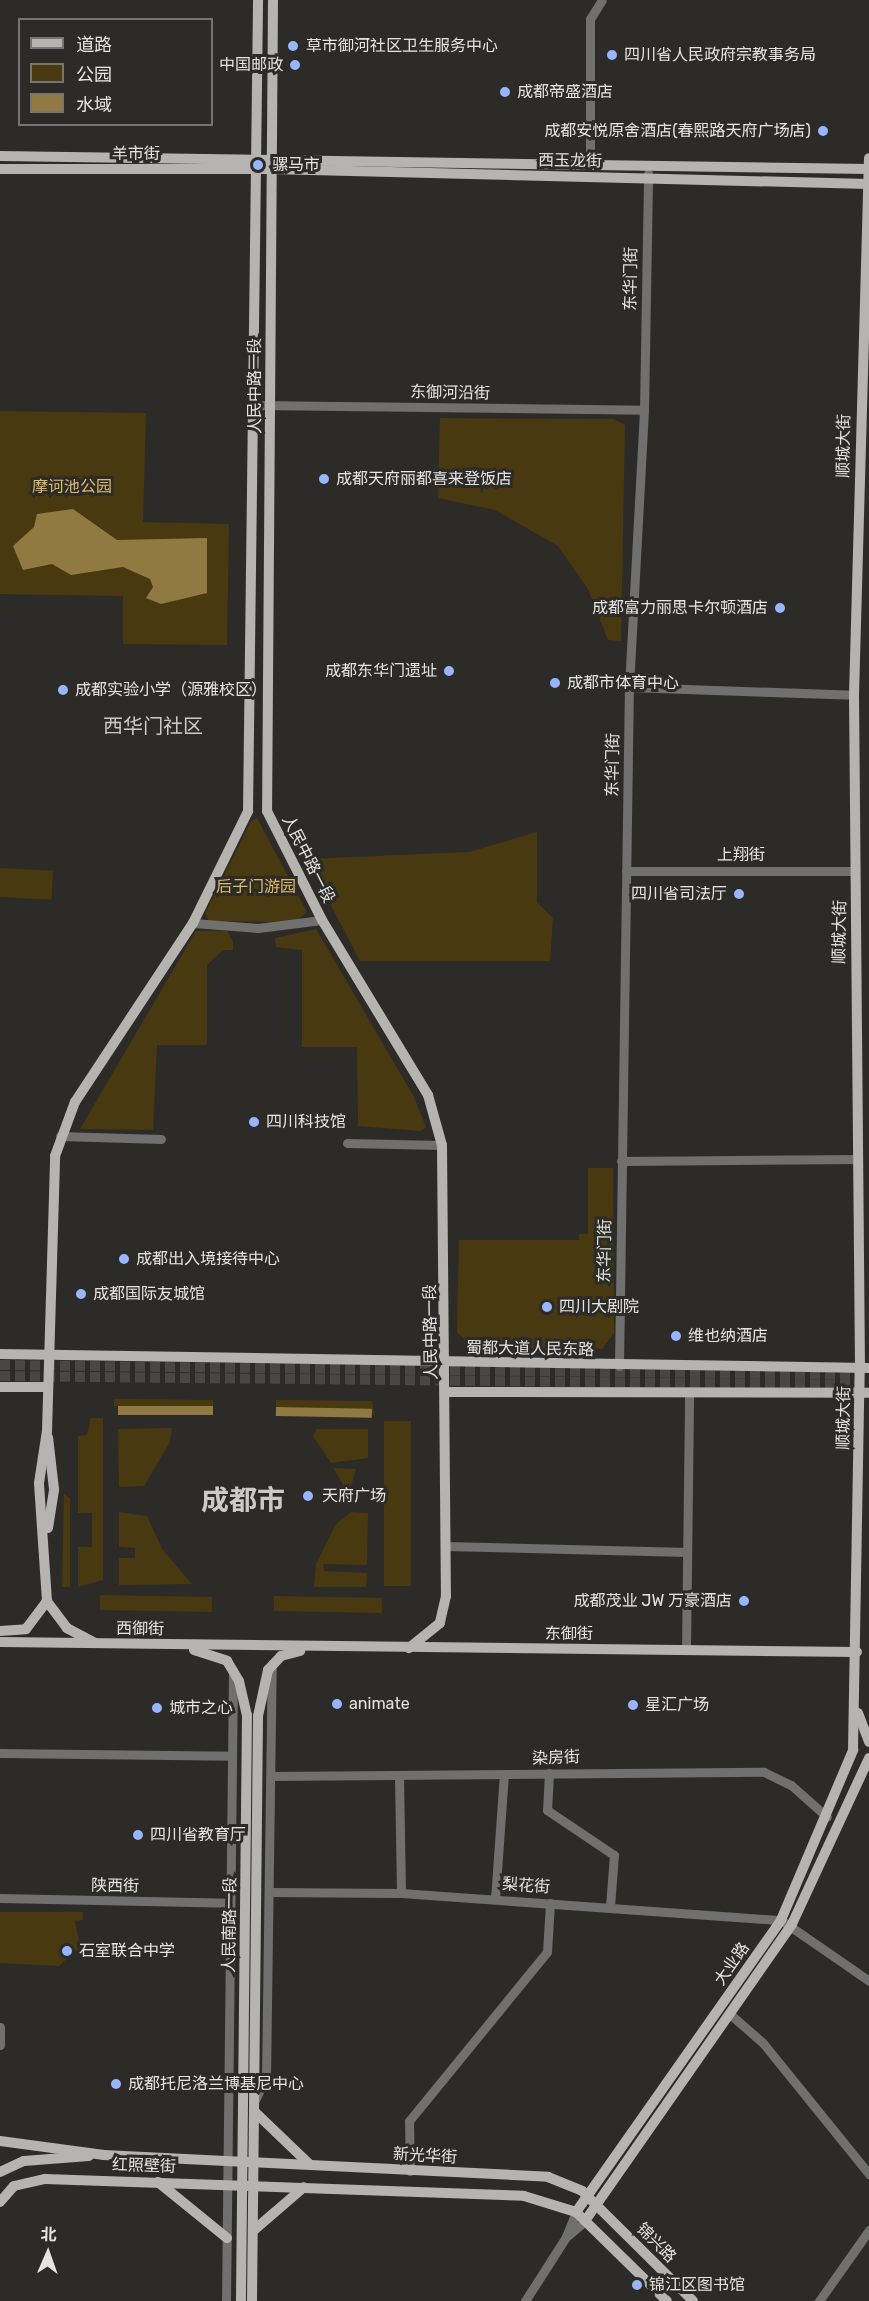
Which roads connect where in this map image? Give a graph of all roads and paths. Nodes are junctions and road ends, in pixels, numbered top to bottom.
1 (258, 0) edge
2 (273, 0) edge
3 (602, 0) edge
4 (0, 156) edge
5 (256, 157) junction
6 (271, 157) junction
7 (590, 164) junction
8 (649, 165) junction
9 (869, 165) edge
10 (0, 169) edge
11 (256, 169) junction
12 (271, 169) junction
13 (648, 178) junction
14 (867, 184) edge
15 (256, 405) junction
16 (270, 405) junction
17 (644, 410) junction
18 (629, 687) junction
19 (854, 695) junction
20 (248, 811) junction
21 (267, 811) junction
22 (626, 871) junction
23 (855, 871) junction
24 (322, 920) junction
25 (193, 923) junction
26 (60, 1136) junction
27 (161, 1139) dead end
28 (347, 1143) dead end
29 (442, 1145) junction
30 (856, 1160) junction
31 (621, 1161) junction
32 (0, 1354) edge
33 (47, 1355) junction
34 (448, 1363) junction
35 (619, 1366) junction
36 (865, 1368) edge
37 (0, 1387) edge
38 (48, 1387) junction
39 (447, 1392) junction
40 (689, 1392) junction
41 (864, 1393) edge
42 (446, 1546) junction
43 (687, 1552) junction
44 (47, 1601) junction
45 (0, 1631) edge
46 (0, 1642) edge
47 (95, 1643) junction
48 (155, 1645) junction
49 (280, 1646) joint
50 (345, 1647) junction
51 (409, 1648) junction
52 (686, 1650) junction
53 (857, 1652) junction
54 (272, 1664) junction
55 (233, 1670) junction
56 (856, 1707) junction
57 (869, 1742) edge
58 (0, 1753) edge
59 (232, 1756) junction
60 (869, 1758) edge
61 (549, 1773) junction
62 (504, 1774) junction
63 (272, 1776) junction
64 (399, 1777) junction
65 (827, 1816) junction
66 (269, 1892) junction
67 (401, 1893) junction
68 (0, 1898) edge
69 (495, 1899) junction
70 (230, 1903) junction
71 (550, 1903) junction
72 (610, 1906) junction
73 (786, 1922) junction
74 (869, 1981) edge
75 (731, 2015) junction
76 (0, 2027) edge
77 (0, 2045) edge
78 (254, 2107) junction
79 (0, 2142) edge
80 (104, 2155) junction
81 (228, 2161) junction
82 (248, 2162) junction
83 (309, 2164) junction
84 (410, 2171) junction
85 (0, 2172) edge
86 (869, 2174) edge
87 (158, 2182) junction
88 (227, 2184) junction
89 (248, 2185) junction
90 (304, 2187) junction
91 (587, 2197) junction
92 (0, 2202) edge
93 (597, 2205) junction
94 (576, 2212) junction
95 (585, 2221) junction
96 (869, 2230) edge
97 (253, 2231) junction
98 (566, 2237) junction
99 (227, 2238) junction
100 (226, 2301) edge
101 (241, 2301) edge
102 (252, 2301) edge
103 (525, 2301) edge
104 (668, 2301) edge
105 (693, 2301) edge
106 (819, 2301) edge

1 - 5 main road, 人民中路一段
2 - 6 main road, 人民中路一段
3 - 7 street
4 - 5 main road, 羊市街
5 - 6 main road, 羊市街
5 - 11 main road, 人民中路一段
6 - 7 main road, 西玉龙街
6 - 12 main road, 人民中路一段
7 - 8 main road, 西玉龙街
8 - 9 main road, 西玉龙街
8 - 13 street, 东华门街
9 - 14 main road, 顺城大街
10 - 11 main road, 羊市街
11 - 12 main road, 羊市街
11 - 15 main road, 人民中路一段
12 - 13 main road, 西玉龙街
12 - 16 main road, 人民中路一段
13 - 14 main road, 西玉龙街
13 - 17 street, 东华门街
14 - 19 main road, 顺城大街
15 - 16 street, 东御河沿街
15 - 20 main road, 人民中路一段
16 - 17 street, 东御河沿街
16 - 21 main road, 人民中路一段
17 - 18 street, 东华门街
18 - 19 street
18 - 22 street, 东华门街
19 - 23 main road, 顺城大街
20 - 21 main road
20 - 25 main road, 人民中路一段
21 - 24 main road, 人民中路一段
22 - 23 street, 上翔街
22 - 31 street, 东华门街
23 - 30 main road, 顺城大街
24 - 25 street
24 - 29 main road, 人民中路一段
25 - 26 main road, 人民中路一段
26 - 27 street
26 - 33 main road, 人民中路一段
28 - 29 street
29 - 34 main road, 人民中路一段
30 - 31 street
30 - 36 main road, 顺城大街
31 - 35 street, 东华门街
32 - 33 main road, 蜀都大道人民东路
33 - 34 main road, 蜀都大道人民东路
33 - 38 main road, 人民中路一段
34 - 35 main road, 蜀都大道人民东路
34 - 39 main road, 人民中路一段
35 - 36 main road, 蜀都大道人民东路
36 - 41 main road, 顺城大街
37 - 38 main road
38 - 44 main road, 人民中路一段
39 - 40 main road
39 - 42 main road, 人民中路一段
40 - 41 main road
40 - 43 street
41 - 53 main road, 顺城大街
42 - 43 street
42 - 51 main road, 人民中路一段
43 - 52 street
44 - 45 main road
44 - 47 main road
46 - 47 main road, 西御街
47 - 48 main road, 西御街
48 - 49 main road, 西御街
48 - 55 main road
49 - 50 main road, 东御街
50 - 51 main road, 东御街
50 - 54 main road
51 - 52 main road, 东御街
52 - 53 main road, 东御街
53 - 56 main road, 顺城大街
54 - 63 street, 人民南路一段
54 - 78 main road, 人民南路一段
55 - 59 street, 人民南路一段
55 - 82 main road, 人民南路一段
56 - 57 main road
56 - 65 main road, 大业路
58 - 59 street
59 - 70 street, 人民南路一段
60 - 73 main road, 大业路
61 - 62 street, 染房街
61 - 65 street, 染房街
61 - 72 street
62 - 64 street, 染房街
62 - 69 street
63 - 64 street, 染房街
63 - 66 street, 人民南路一段
64 - 67 street
65 - 73 main road, 大业路
66 - 67 street, 梨花街
66 - 78 street, 人民南路一段
67 - 69 street, 梨花街
68 - 70 street, 陕西街
69 - 71 street, 梨花街
70 - 81 street, 人民南路一段
71 - 72 street, 梨花街
71 - 84 street
72 - 73 street, 梨花街
73 - 74 street
73 - 75 main road, 大业路
73 - 91 main road, 大业路
75 - 86 street
75 - 93 main road, 大业路
76 - 77 street
78 - 82 main road, 人民南路一段
78 - 83 main road
79 - 80 main road, 红照壁街
80 - 81 main road, 红照壁街
80 - 85 main road, 红照壁街
81 - 82 main road, 红照壁街
81 - 88 street, 人民南路一段
82 - 83 main road, 新光华街
82 - 89 main road, 人民南路一段
83 - 84 main road, 新光华街
84 - 91 main road, 新光华街
87 - 88 main road, 红照壁街
87 - 92 main road, 红照壁街
87 - 99 main road
88 - 89 main road, 红照壁街
88 - 99 street, 人民南路一段
89 - 90 main road
89 - 97 main road
89 - 101 main road
90 - 94 main road
90 - 97 main road
91 - 93 main road, 新光华街
91 - 94 main road, 大业路
93 - 95 main road, 大业路
93 - 105 main road, 锦兴路
94 - 95 main road
94 - 98 street
95 - 98 street
95 - 104 main road, 锦兴路
96 - 106 street
97 - 102 main road
98 - 103 street
99 - 100 street, 人民南路一段

